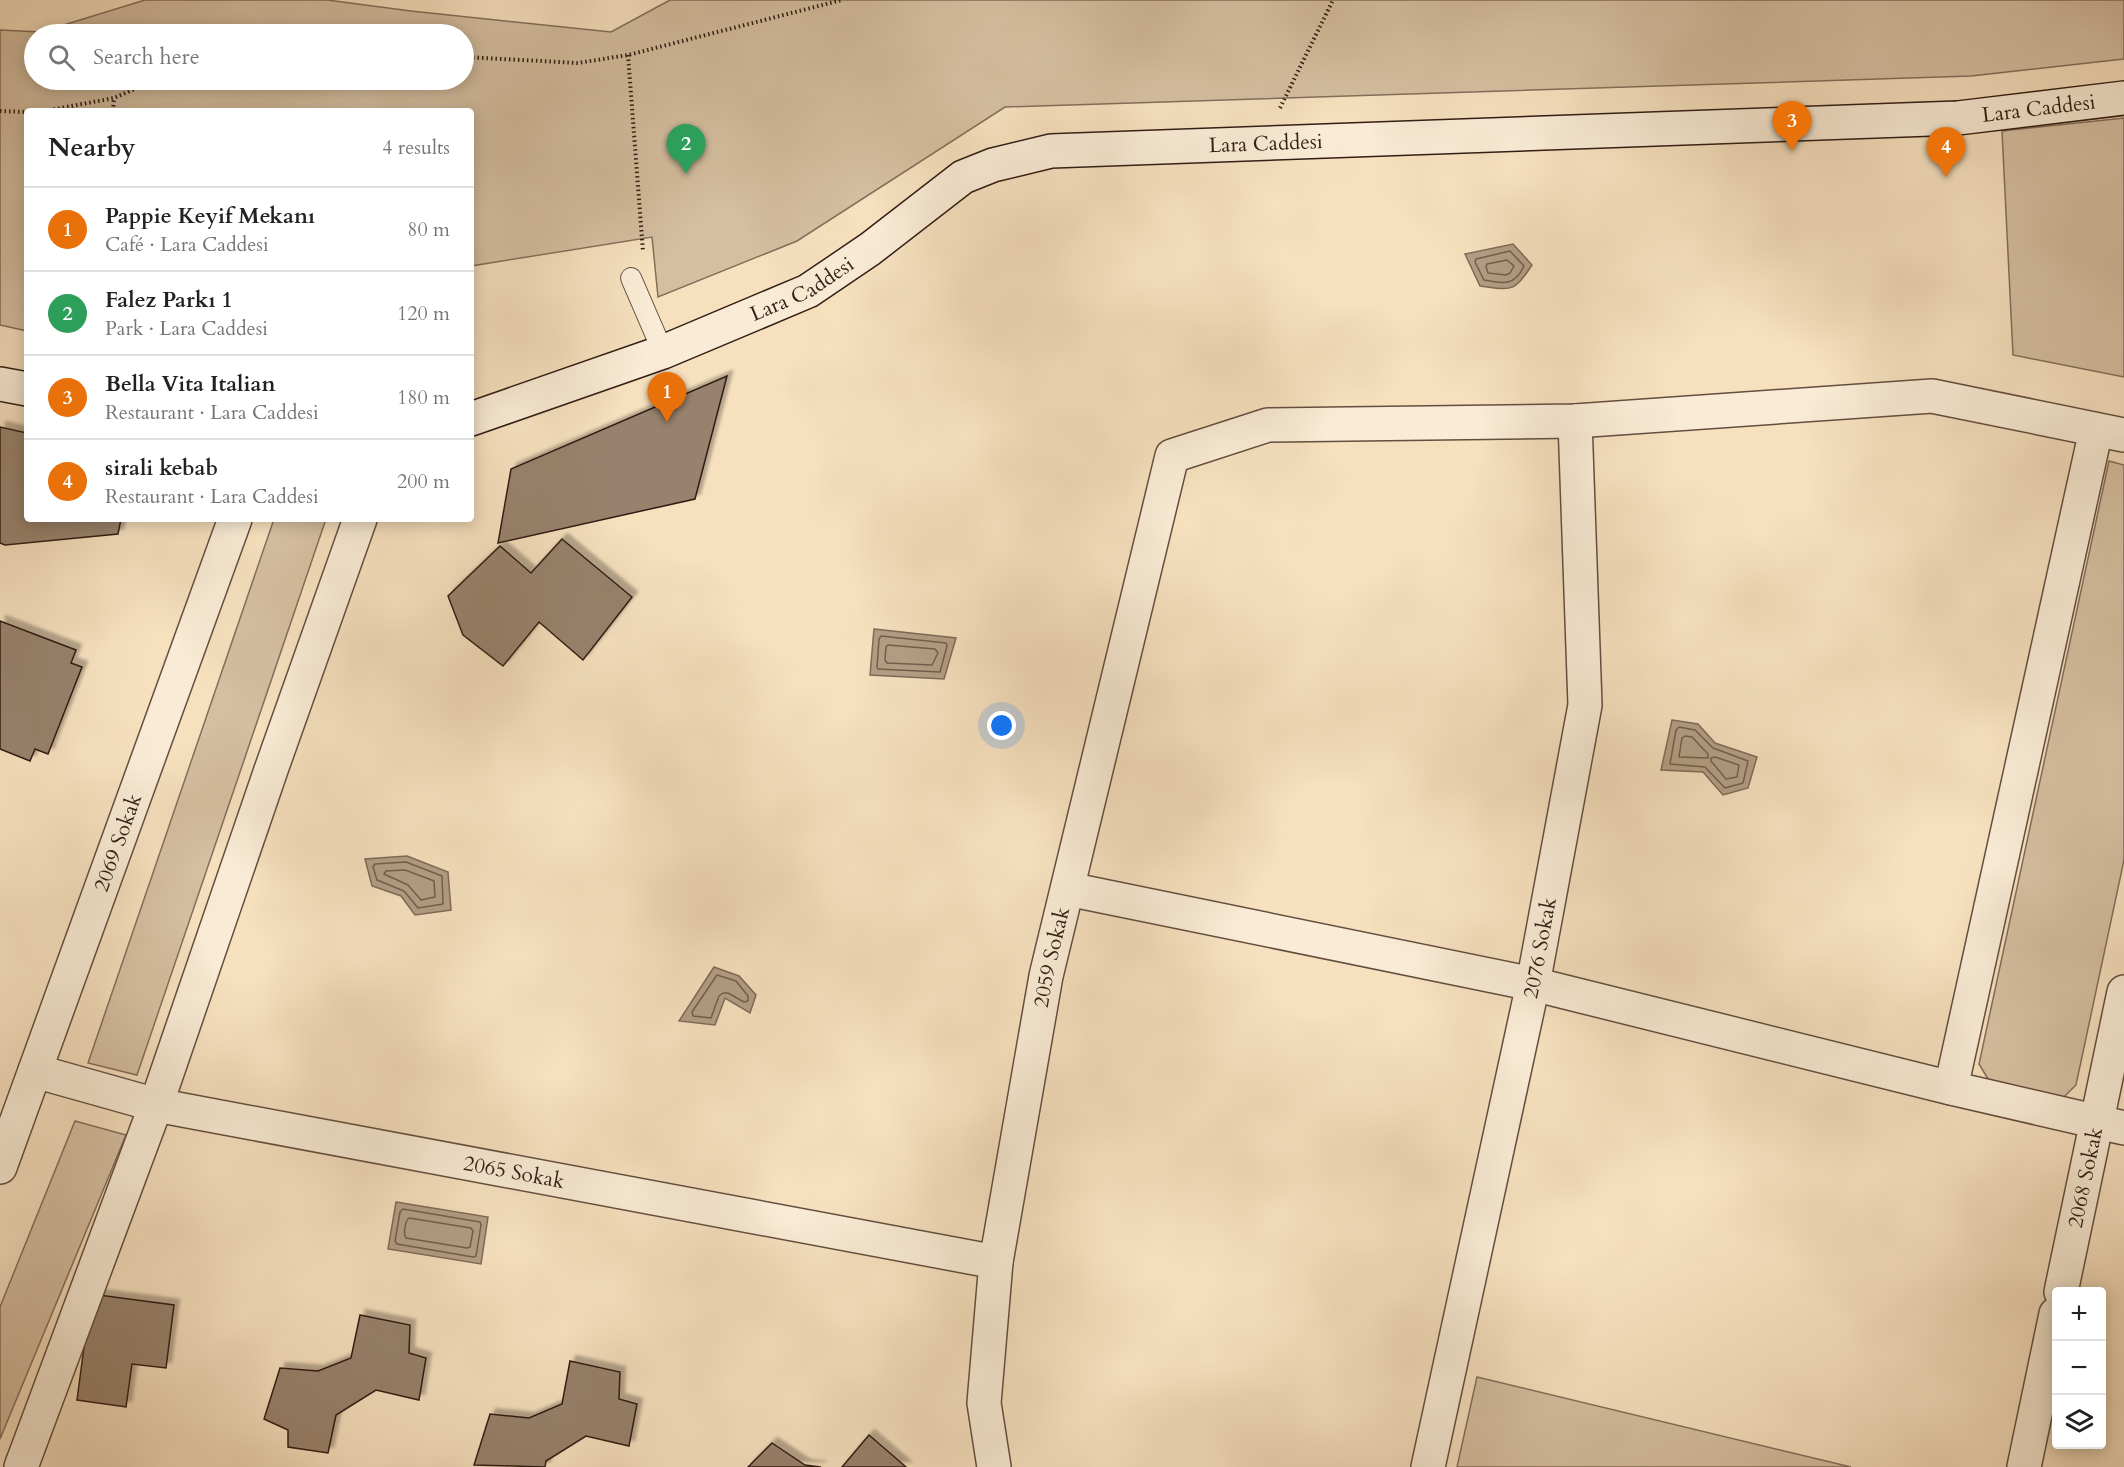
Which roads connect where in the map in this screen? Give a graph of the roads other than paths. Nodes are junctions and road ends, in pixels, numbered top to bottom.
1 (2124, 98) edge
2 (631, 278) dead end
3 (663, 352) junction
4 (0, 384) edge
5 (24, 388) edge
6 (474, 418) edge
7 (1575, 421) junction
8 (2110, 433) edge
9 (234, 522) edge
10 (359, 522) edge
11 (1068, 889) junction
12 (1533, 984) junction
13 (2124, 992) edge
14 (35, 1071) junction
15 (1951, 1088) junction
16 (156, 1105) junction
17 (2111, 1125) edge
18 (0, 1167) edge
19 (996, 1262) junction
20 (2062, 1287) edge
21 (2052, 1333) edge
22 (21, 1467) edge
23 (994, 1467) edge
24 (1428, 1467) edge
25 (2024, 1467) edge

1 - 3 street, Lara Caddesi
2 - 3 lane
3 - 6 street, Lara Caddesi
4 - 5 street
7 - 8 street
7 - 11 street, 2059 Sokak
7 - 12 street, 2076 Sokak
8 - 15 street
9 - 14 street, 2069 Sokak
10 - 16 street
11 - 12 street
11 - 19 street, 2059 Sokak
12 - 15 street
12 - 24 street, 2076 Sokak
13 - 17 street, 2068 Sokak
14 - 16 street, 2065 Sokak
14 - 18 street, 2069 Sokak
15 - 17 street
16 - 19 street, 2065 Sokak
16 - 22 street
17 - 20 street, 2068 Sokak
19 - 23 street, 2059 Sokak
21 - 25 street

